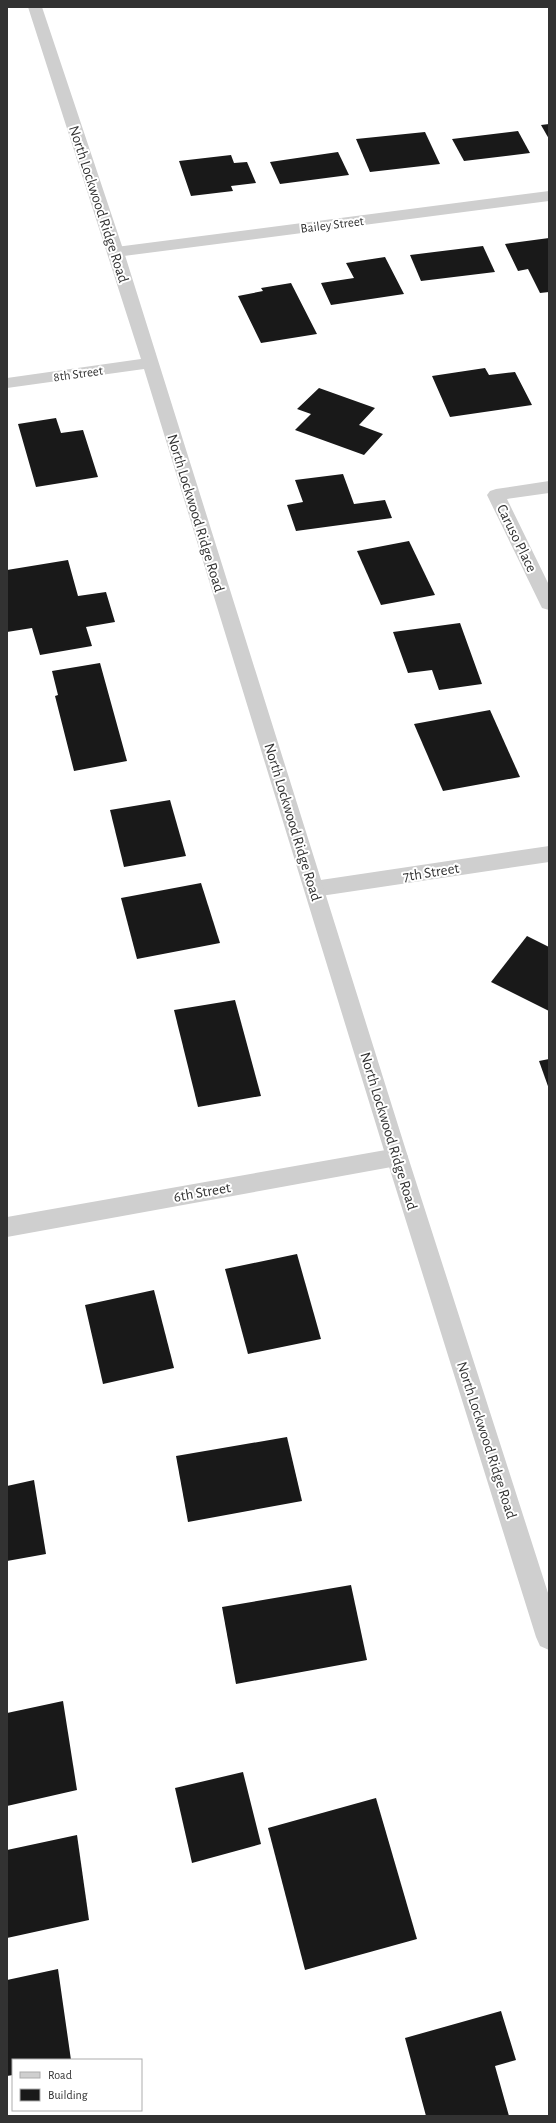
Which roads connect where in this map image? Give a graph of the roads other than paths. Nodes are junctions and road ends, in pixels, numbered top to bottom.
1 (35, 7) edge
2 (549, 196) edge
3 (116, 252) junction
4 (150, 363) junction
5 (7, 383) edge
6 (549, 487) edge
7 (549, 604) edge
8 (549, 854) edge
9 (314, 889) junction
10 (397, 1156) junction
11 (7, 1227) edge
12 (549, 1638) edge

1 - 3 street, North Lockwood Ridge Road
2 - 3 street, Bailey Street
3 - 4 street, North Lockwood Ridge Road
4 - 5 street, 8th Street
4 - 9 street, North Lockwood Ridge Road
6 - 7 street, Caruso Place
8 - 9 street, 7th Street
9 - 10 street, North Lockwood Ridge Road
10 - 11 street, 6th Street
10 - 12 street, North Lockwood Ridge Road

